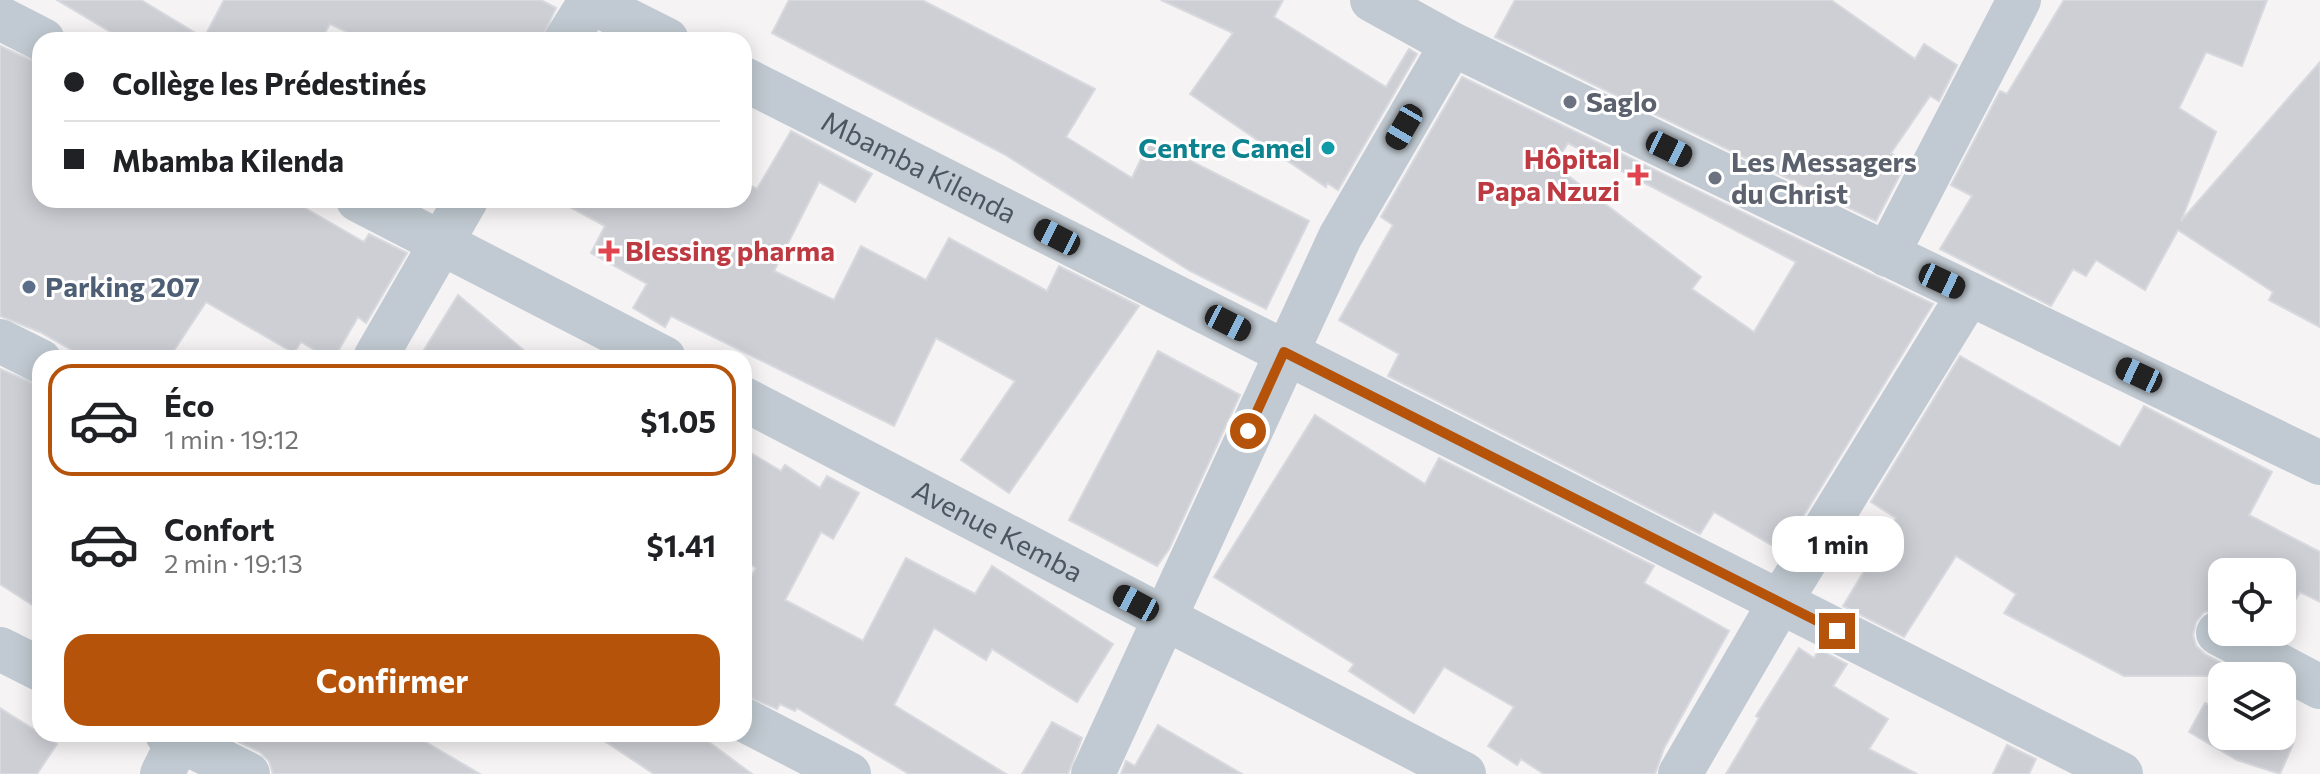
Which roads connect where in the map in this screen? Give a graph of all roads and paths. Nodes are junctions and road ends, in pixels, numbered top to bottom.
1 (590, 0) edge
2 (1372, 0) edge
3 (2019, 0) edge
4 (0, 18) edge
5 (571, 32) edge
6 (652, 32) edge
7 (32, 34) edge
8 (1452, 44) junction
9 (752, 83) edge
10 (374, 208) edge
11 (461, 208) edge
12 (440, 242) junction
13 (1887, 255) junction
14 (1969, 294) junction
15 (0, 341) edge
16 (379, 350) edge
17 (649, 350) edge
18 (1284, 352) junction
19 (32, 357) edge
20 (752, 403) edge
21 (2320, 463) edge
22 (1780, 602) junction
23 (1164, 618) junction
24 (2243, 646) edge
25 (0, 649) edge
26 (32, 665) edge
27 (2320, 687) edge
28 (752, 724) edge
29 (173, 746) edge
30 (248, 774) edge
31 (849, 774) edge
32 (1093, 774) edge
33 (1464, 774) edge
34 (1680, 774) edge
35 (2121, 774) edge

1 - 5 street
1 - 6 street
2 - 8 street
3 - 13 street
4 - 7 street
8 - 13 street
8 - 18 street
9 - 18 street, Mbamba Kilenda
10 - 12 street
11 - 12 street
12 - 16 street
12 - 17 street
13 - 14 street
14 - 21 street
14 - 22 street
15 - 19 street
18 - 22 street, Mbamba Kilenda
18 - 23 street
20 - 23 street, Avenue Kemba
22 - 34 street
22 - 35 street, Mbamba Kilenda
23 - 32 street
23 - 33 street, Avenue Kemba
24 - 27 street
25 - 26 street
28 - 31 street
29 - 30 street

